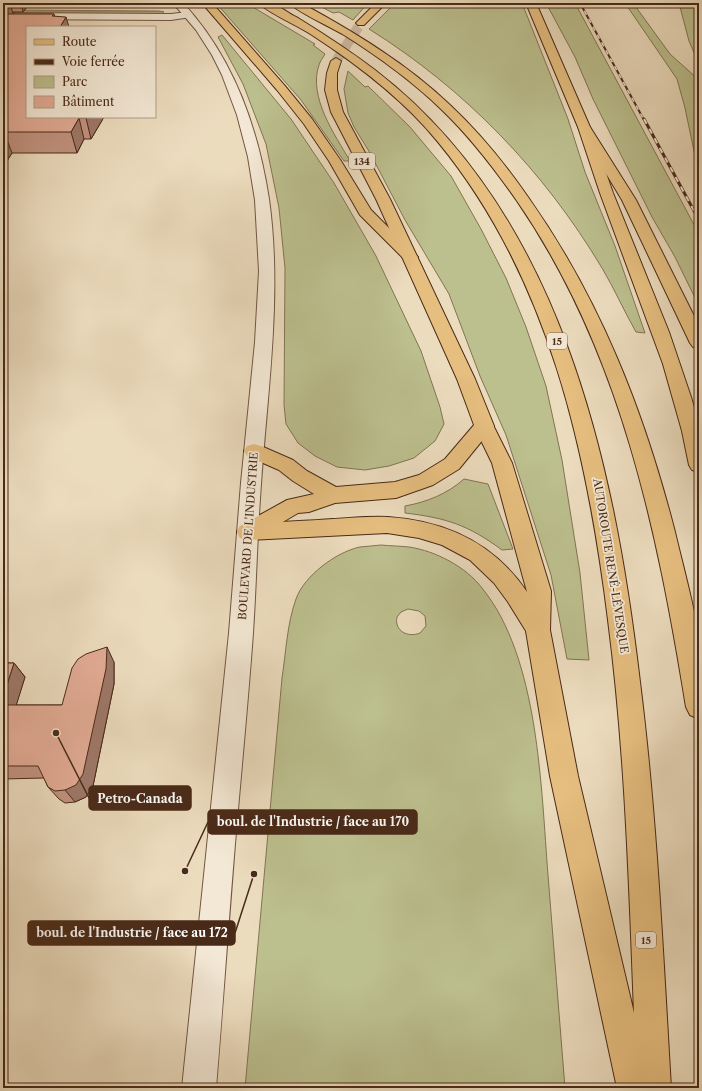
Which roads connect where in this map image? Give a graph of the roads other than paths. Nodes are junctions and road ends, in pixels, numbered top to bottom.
1 (207, 3) edge
2 (263, 3) edge
3 (294, 3) edge
4 (381, 3) edge
5 (531, 3) edge
6 (183, 9) edge
7 (3, 16) edge
8 (361, 23) tunnel mouth
9 (336, 61) tunnel mouth
10 (584, 127) junction
11 (410, 257) junction
12 (699, 343) edge
13 (484, 426) junction
14 (254, 451) junction
15 (699, 465) edge
16 (333, 495) junction
17 (248, 532) junction
18 (538, 630) junction
19 (699, 707) edge
20 (199, 1088) edge
21 (634, 1088) edge
22 (654, 1088) edge

1 - 11 main road
2 - 22 main road, AUTOROUTE RENÉ-LÉVESQUE / 15
3 - 19 main road
4 - 8 main road
5 - 10 main road
6 - 7 street
6 - 14 street, BOULEVARD DE L'INDUSTRIE
9 - 11 main road, 134
10 - 12 main road
10 - 15 main road
11 - 13 main road
13 - 16 main road
13 - 18 main road
14 - 16 main road
14 - 17 street, BOULEVARD DE L'INDUSTRIE
16 - 17 main road
17 - 18 main road
17 - 20 street, BOULEVARD DE L'INDUSTRIE
18 - 21 main road

